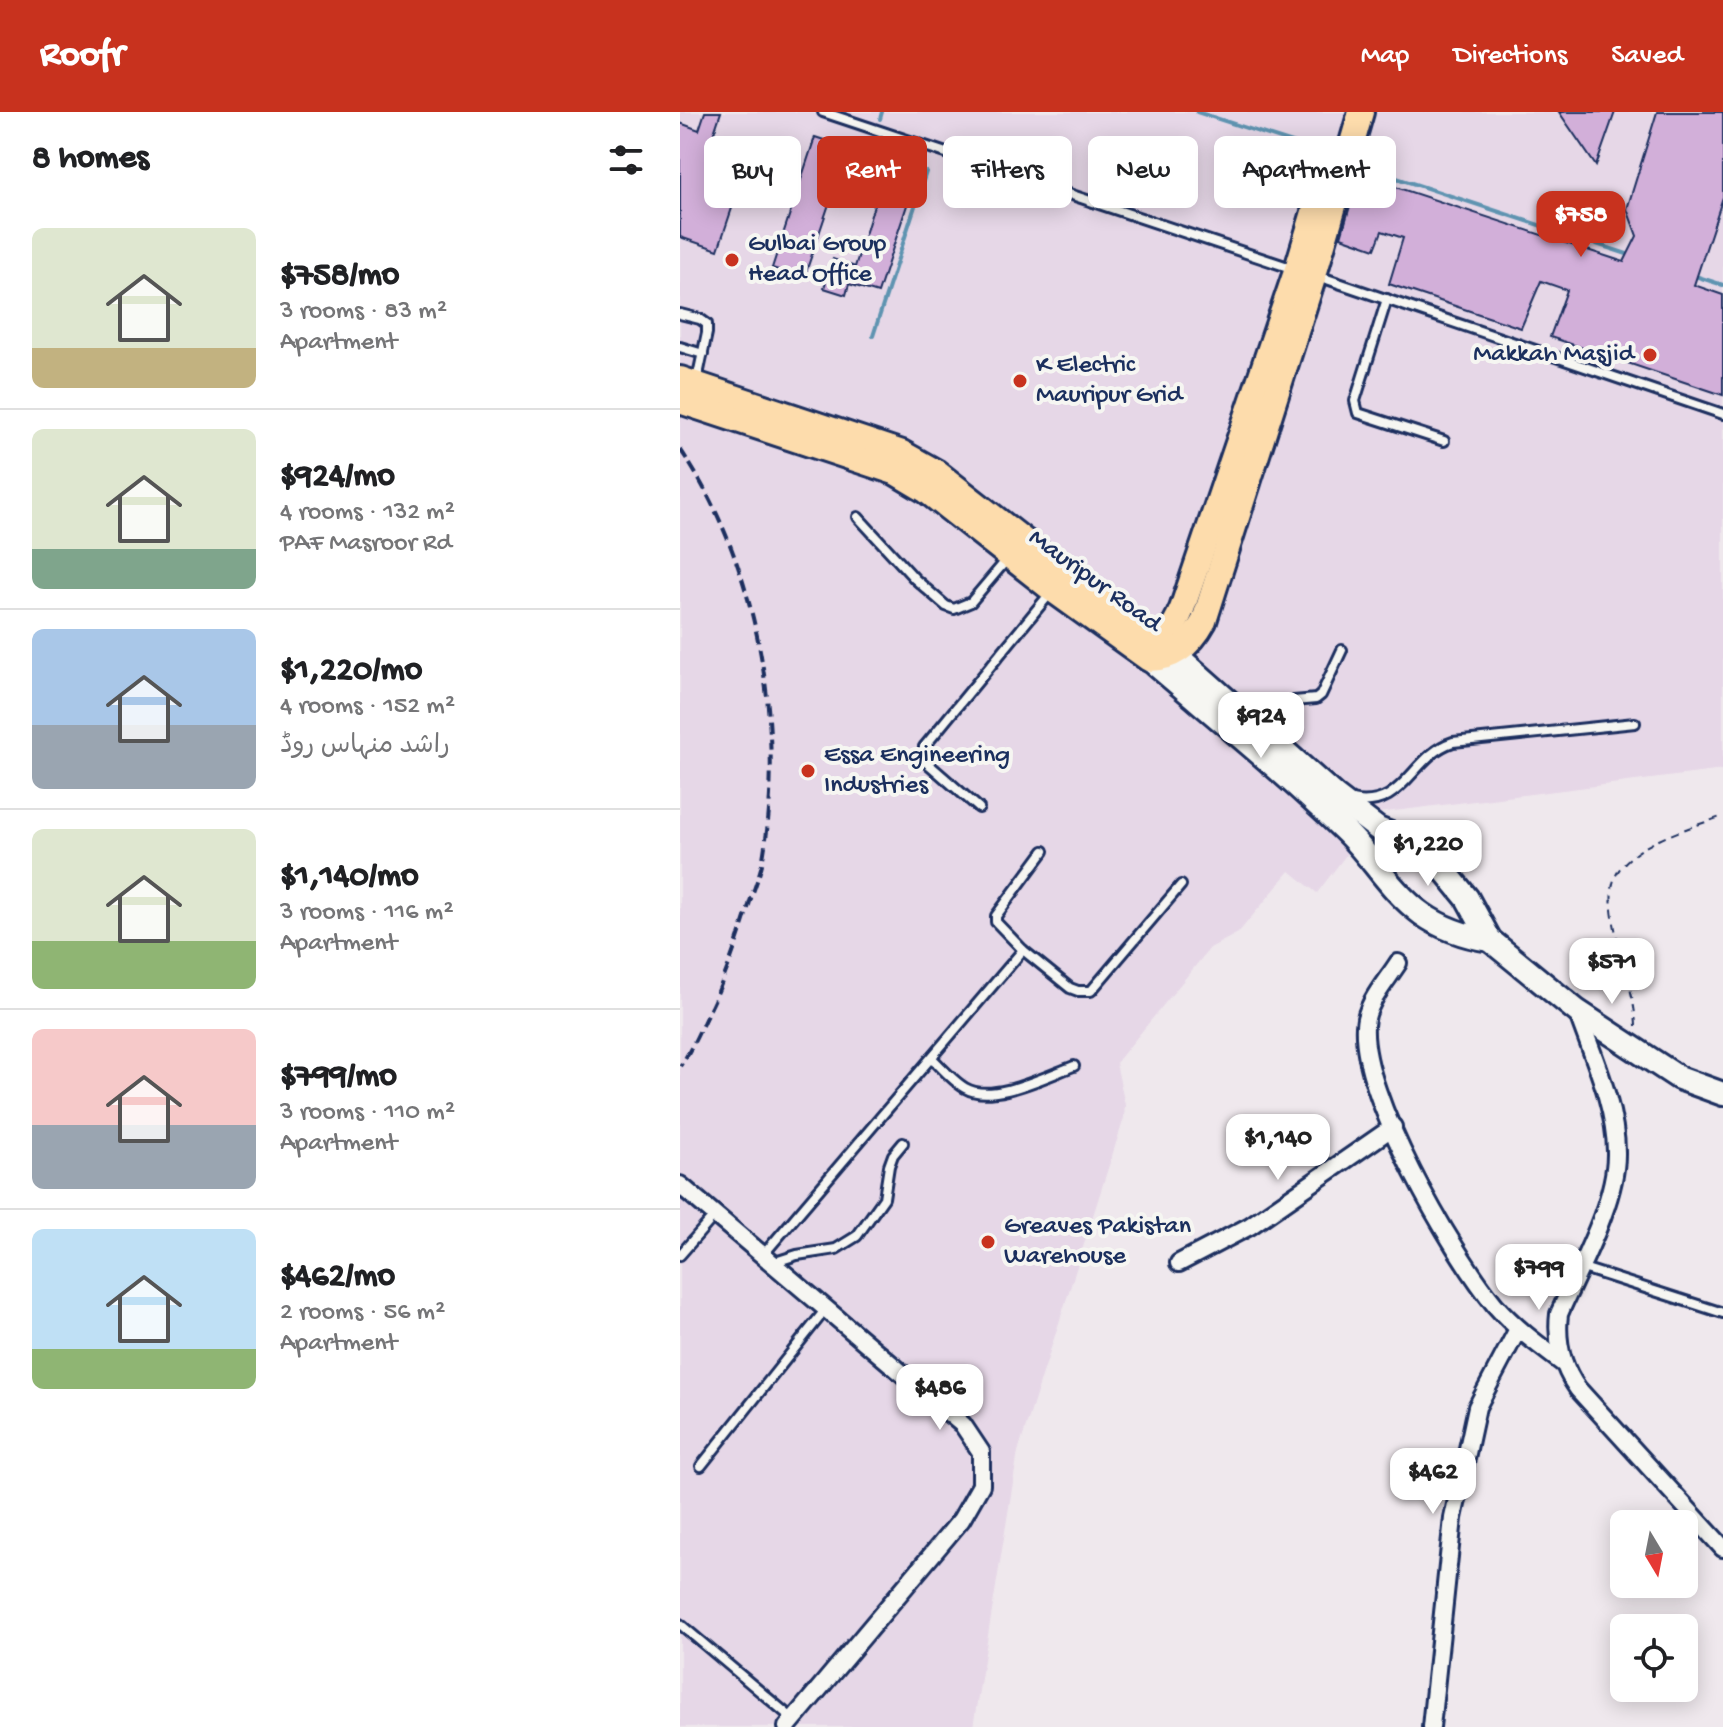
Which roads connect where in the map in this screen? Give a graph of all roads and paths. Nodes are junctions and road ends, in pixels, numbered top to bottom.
1 (823, 112) edge
2 (1345, 112) edge
3 (1361, 112) edge
4 (1342, 136) edge
5 (1350, 136) edge
6 (1324, 208) edge
7 (1306, 272) junction
8 (1387, 299) junction
9 (680, 314) edge
10 (680, 347) edge
11 (703, 354) junction
12 (685, 388) edge
13 (1723, 414) edge
14 (1444, 441) dead end
15 (858, 517) dead end
16 (1010, 556) junction
17 (1053, 590) junction
18 (1151, 648) junction
19 (1342, 650) dead end
20 (1175, 654) junction
21 (1635, 723) dead end
22 (1263, 744) junction
23 (1335, 796) junction
24 (979, 808) dead end
25 (1723, 816) edge
26 (1044, 851) dead end
27 (1181, 885) dead end
28 (1490, 940) junction
29 (1023, 950) junction
30 (1398, 963) dead end
31 (1577, 1011) junction
32 (1629, 1046) junction
33 (932, 1058) junction
34 (1074, 1066) dead end
35 (1723, 1094) edge
36 (1393, 1127) junction
37 (903, 1143) dead end
38 (680, 1185) edge
39 (715, 1215) junction
40 (680, 1255) edge
41 (767, 1259) junction
42 (1179, 1263) dead end
43 (1579, 1267) junction
44 (827, 1309) junction
45 (1723, 1313) edge
46 (1518, 1329) junction
47 (1564, 1364) junction
48 (701, 1466) dead end
49 (1723, 1548) edge
50 (680, 1624) edge
51 (790, 1724) edge
52 (1431, 1727) edge

1 - 7 lane
2 - 4 main road, Mauripur Road
3 - 5 main road, Mauripur Road
6 - 7 main road, Mauripur Road
7 - 8 lane
7 - 18 main road, Mauripur Road
7 - 20 main road, Mauripur Road
8 - 13 lane
8 - 14 lane
9 - 11 lane
10 - 11 lane
11 - 12 lane
12 - 16 main road, Mauripur Road
12 - 18 main road, Mauripur Road
15 - 16 lane
16 - 17 main road, Mauripur Road
17 - 18 main road, Mauripur Road
17 - 24 lane
18 - 20 main road, Mauripur Road
18 - 22 main road
19 - 22 lane
20 - 22 main road
21 - 23 lane
22 - 23 main road
22 - 28 main road
23 - 28 main road
25 - 32 path
26 - 29 lane
27 - 29 lane
28 - 31 main road
29 - 33 lane
30 - 36 street
31 - 32 main road
31 - 43 street
32 - 35 main road
33 - 34 lane
33 - 41 lane
36 - 42 street
36 - 46 street
37 - 41 lane
38 - 39 street
39 - 40 lane
39 - 41 street
41 - 44 street
43 - 45 lane
43 - 47 street
44 - 48 lane
44 - 51 street
46 - 47 street
46 - 52 street
47 - 49 street
50 - 51 lane

